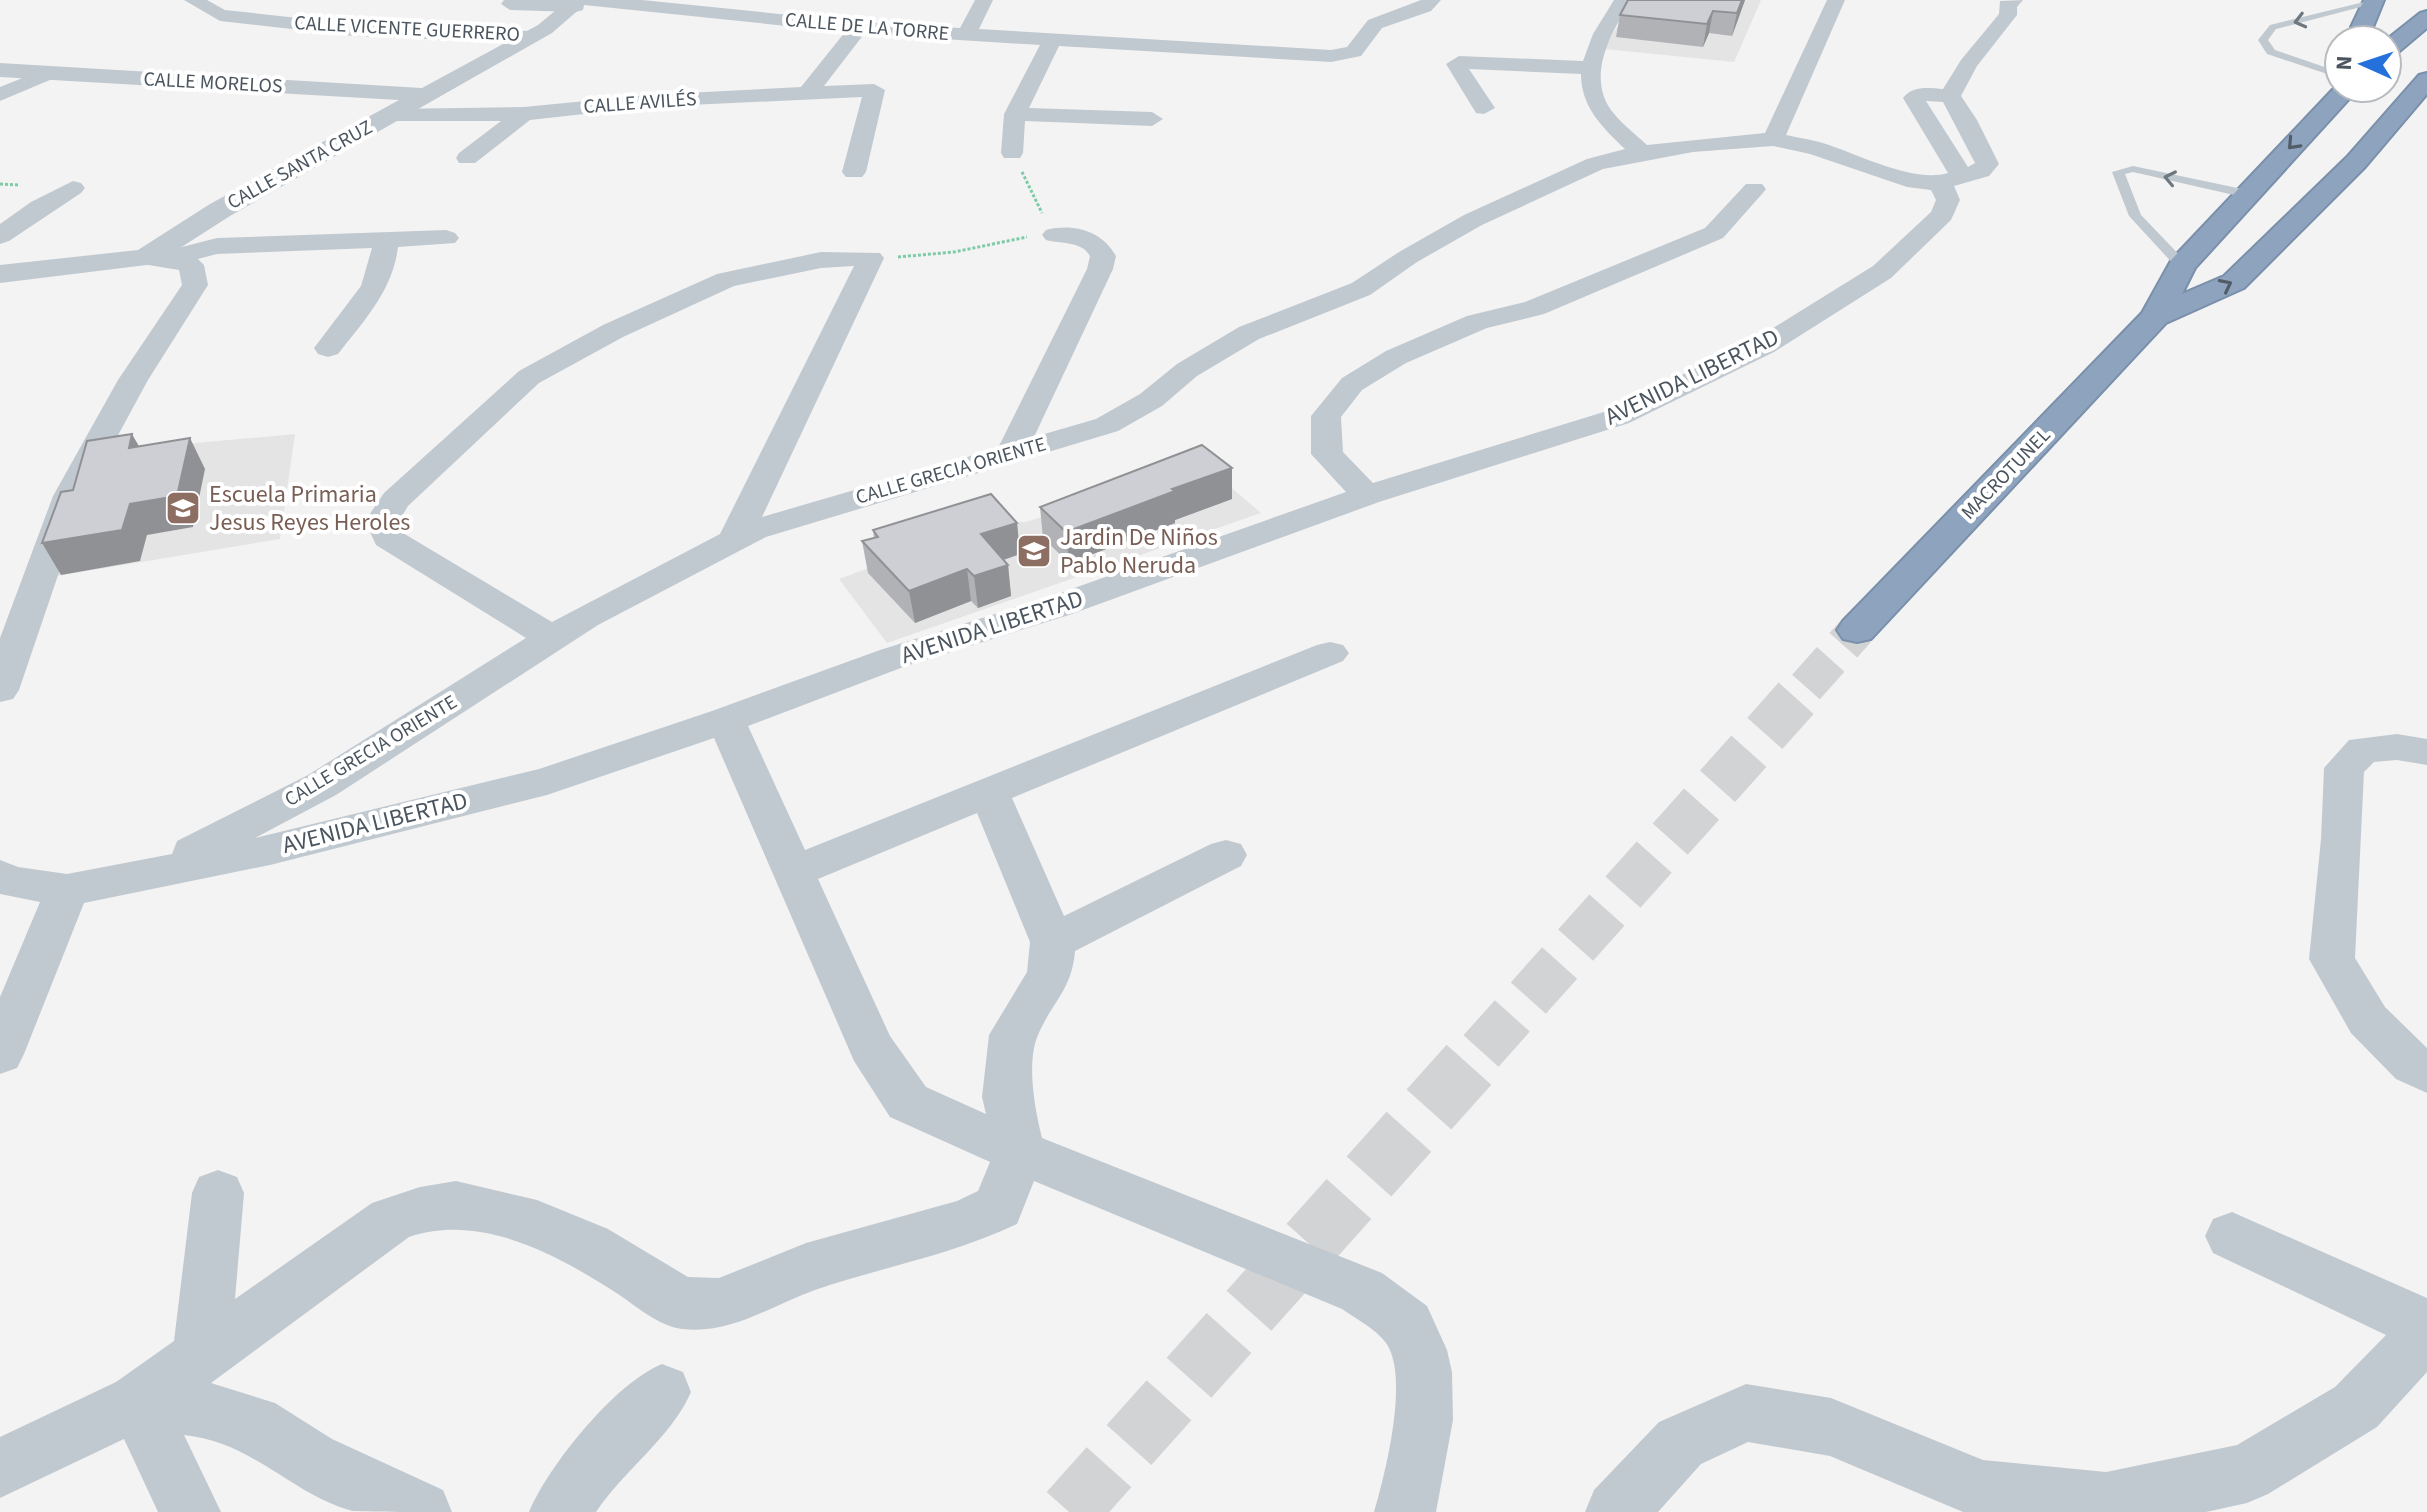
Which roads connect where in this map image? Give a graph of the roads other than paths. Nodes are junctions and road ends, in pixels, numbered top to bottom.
1 (193, 0) edge
2 (803, 0) edge
3 (984, 0) edge
4 (1432, 0) edge
5 (1623, 0) edge
6 (1836, 0) edge
7 (2375, 1) edge
8 (581, 2) edge
9 (510, 4) dead end
10 (2011, 7) edge
11 (2032, 11) dead end
12 (2427, 17) edge
13 (775, 19) junction
14 (2364, 24) edge
15 (859, 28) junction
16 (1048, 34) junction
17 (966, 35) junction
18 (530, 37) junction
19 (2403, 37) edge
20 (1592, 68) junction
21 (0, 70) edge
22 (2323, 70) edge
23 (50, 73) junction
24 (2427, 80) edge
25 (807, 94) junction
26 (0, 95) edge
27 (426, 95) junction
28 (1950, 96) junction
29 (2332, 104) edge
30 (1484, 108) dead end
31 (524, 114) junction
32 (1015, 114) junction
33 (389, 116) junction
34 (1152, 119) dead end
35 (1773, 139) junction
36 (1012, 153) road end
37 (1642, 153) junction
38 (467, 158) dead end
39 (854, 172) dead end
40 (1951, 180) junction
41 (73, 188) dead end
42 (1754, 189) dead end
43 (2247, 194) junction
44 (1055, 235) road end
45 (0, 236) edge
46 (446, 238) dead end
47 (386, 239) junction
48 (157, 258) junction
49 (2182, 265) junction
50 (0, 274) edge
51 (2155, 317) junction
52 (328, 348) dead end
53 (1010, 454) junction
54 (1367, 495) junction
55 (734, 540) junction
56 (1857, 630) tunnel mouth
57 (553, 637) junction
58 (1330, 653) dead end
59 (0, 690) edge
60 (726, 720) junction
61 (2427, 752) edge
62 (989, 792) junction
63 (1226, 855) dead end
64 (150, 872) junction
65 (792, 872) junction
66 (0, 876) edge
67 (67, 890) junction
68 (1053, 942) junction
69 (0, 1054) edge
70 (2427, 1073) edge
71 (1020, 1152) junction
72 (218, 1193) dead end
73 (2232, 1236) dead end
74 (2427, 1329) edge
75 (201, 1357) junction
76 (662, 1392) dead end
77 (137, 1402) junction
78 (0, 1468) edge
79 (2106, 1508) edge
80 (190, 1512) edge
81 (421, 1512) edge
82 (560, 1512) edge
83 (1405, 1512) edge
84 (1616, 1512) edge

1 - 18 street, CALLE VICENTE GUERRERO
2 - 13 street
3 - 17 street
4 - 16 street, CALLE DE LA TORRE
5 - 20 street
6 - 35 street
7 - 14 highway
7 -> 22 lane
8 - 9 street, CALLE DE LA TORRE
8 - 13 street, CALLE DE LA TORRE
8 - 18 street, CALLE SANTA CRUZ
10 - 11 street
10 - 28 street
12 - 19 highway
13 - 15 street, CALLE DE LA TORRE
15 - 17 street, CALLE DE LA TORRE
15 - 25 street
16 - 17 street, CALLE DE LA TORRE
16 - 32 street
18 - 27 street, CALLE SANTA CRUZ
20 - 30 street
20 - 37 street
21 - 23 street, CALLE MORELOS
23 - 26 street
23 - 27 street, CALLE MORELOS
51 -> 24 highway, MACROTUNEL
25 - 31 street, CALLE AVILÉS
25 - 39 street, CALLE AVILÉS
27 - 33 street, CALLE SANTA CRUZ
28 - 40 street
28 - 40 street
29 -> 43 highway, MACROTUNEL
31 - 33 street, CALLE AVILÉS
31 - 38 street
32 - 34 street
32 - 36 street
33 - 48 street, CALLE SANTA CRUZ
35 - 37 street, CALLE GRECIA ORIENTE
35 - 40 street, CALLE GRECIA ORIENTE
37 - 53 street, CALLE GRECIA ORIENTE
40 - 54 street, AVENIDA LIBERTAD
41 - 45 street
42 - 54 street
43 - 49 highway, MACROTUNEL
43 -> 49 lane
44 - 53 street
46 - 47 street
47 - 48 street
47 - 52 street
48 - 50 street, CALLE SANTA CRUZ
48 - 59 street
49 - 51 highway, MACROTUNEL
51 - 56 highway, MACROTUNEL
53 - 55 street, CALLE GRECIA ORIENTE
54 - 60 street, AVENIDA LIBERTAD
55 - 57 street, CALLE GRECIA ORIENTE
55 - 57 street
57 - 64 street, CALLE GRECIA ORIENTE
58 - 62 street
60 - 64 street, AVENIDA LIBERTAD
60 - 65 street
61 - 70 street
62 - 65 street
62 - 68 street
63 - 68 street
64 - 67 street, AVENIDA LIBERTAD
65 - 71 street
66 - 67 street, AVENIDA LIBERTAD
67 - 69 street
68 - 71 street
71 - 75 street
71 - 83 street
72 - 75 street
73 - 74 street
74 - 79 street
75 - 77 street
76 - 82 street
77 - 78 street
77 - 80 street
77 - 81 street
79 - 84 street

